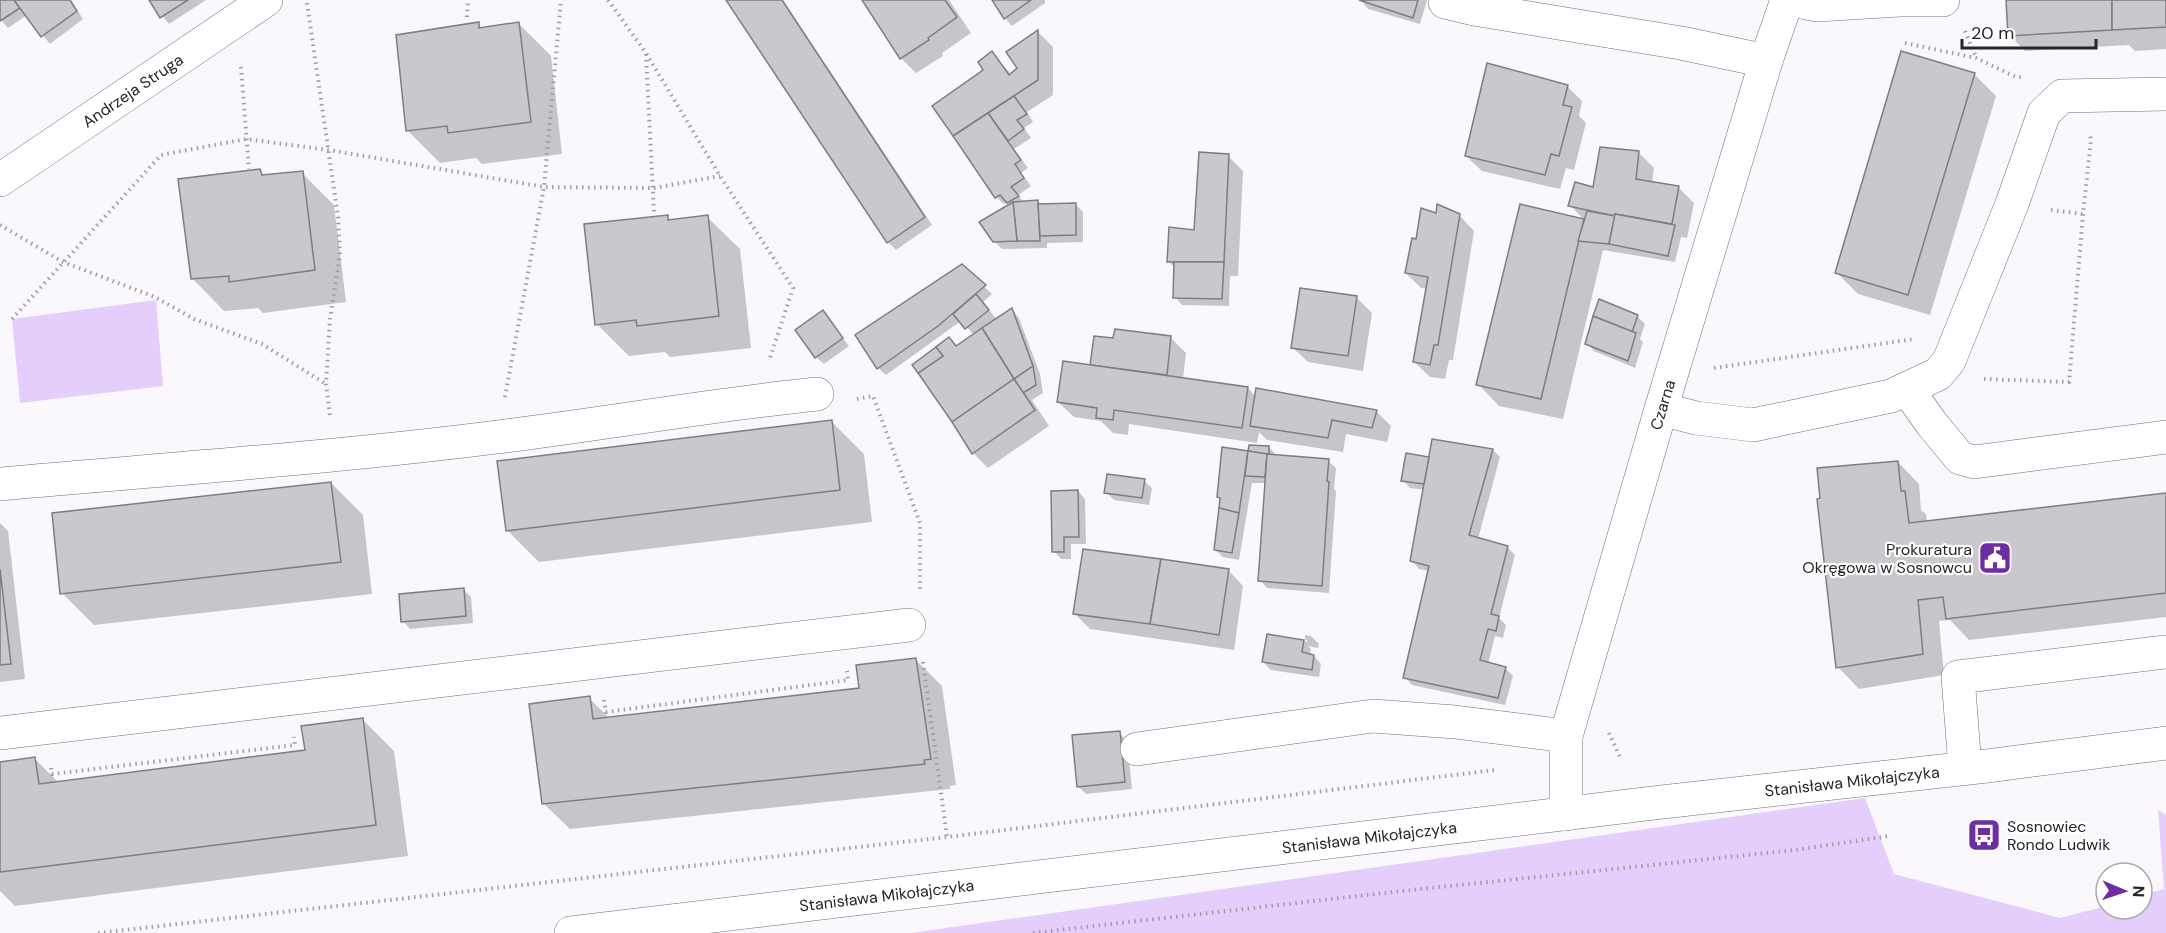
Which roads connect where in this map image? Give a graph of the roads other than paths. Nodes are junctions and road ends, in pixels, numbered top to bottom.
1 (266, 0) edge
2 (1445, 0) edge
3 (1787, 0) edge
4 (1792, 0) edge
5 (1899, 0) edge
6 (1944, 0) edge
7 (1766, 61) junction
8 (2166, 94) edge
9 (0, 180) edge
10 (1907, 389) junction
11 (817, 394) dead end
12 (1661, 408) junction
13 (2166, 437) edge
14 (0, 484) edge
15 (909, 625) dead end
16 (2166, 652) edge
17 (0, 733) edge
18 (1550, 735) junction
19 (2166, 743) edge
20 (1137, 749) dead end
21 (1965, 767) junction
22 (1566, 814) junction
23 (572, 933) edge

1 - 9 street, Andrzeja Struga
2 - 7 street
3 - 7 street, Czarna
4 - 5 street
5 - 6 street
7 - 12 street, Czarna
8 - 10 street
10 - 12 street
10 - 13 street
11 - 14 street
12 - 18 street, Czarna
15 - 17 street
16 - 21 street
18 - 20 street
18 - 22 street, Czarna
19 - 21 street, Stanisława Mikołajczyka
21 - 22 street, Stanisława Mikołajczyka
22 - 23 street, Stanisława Mikołajczyka

